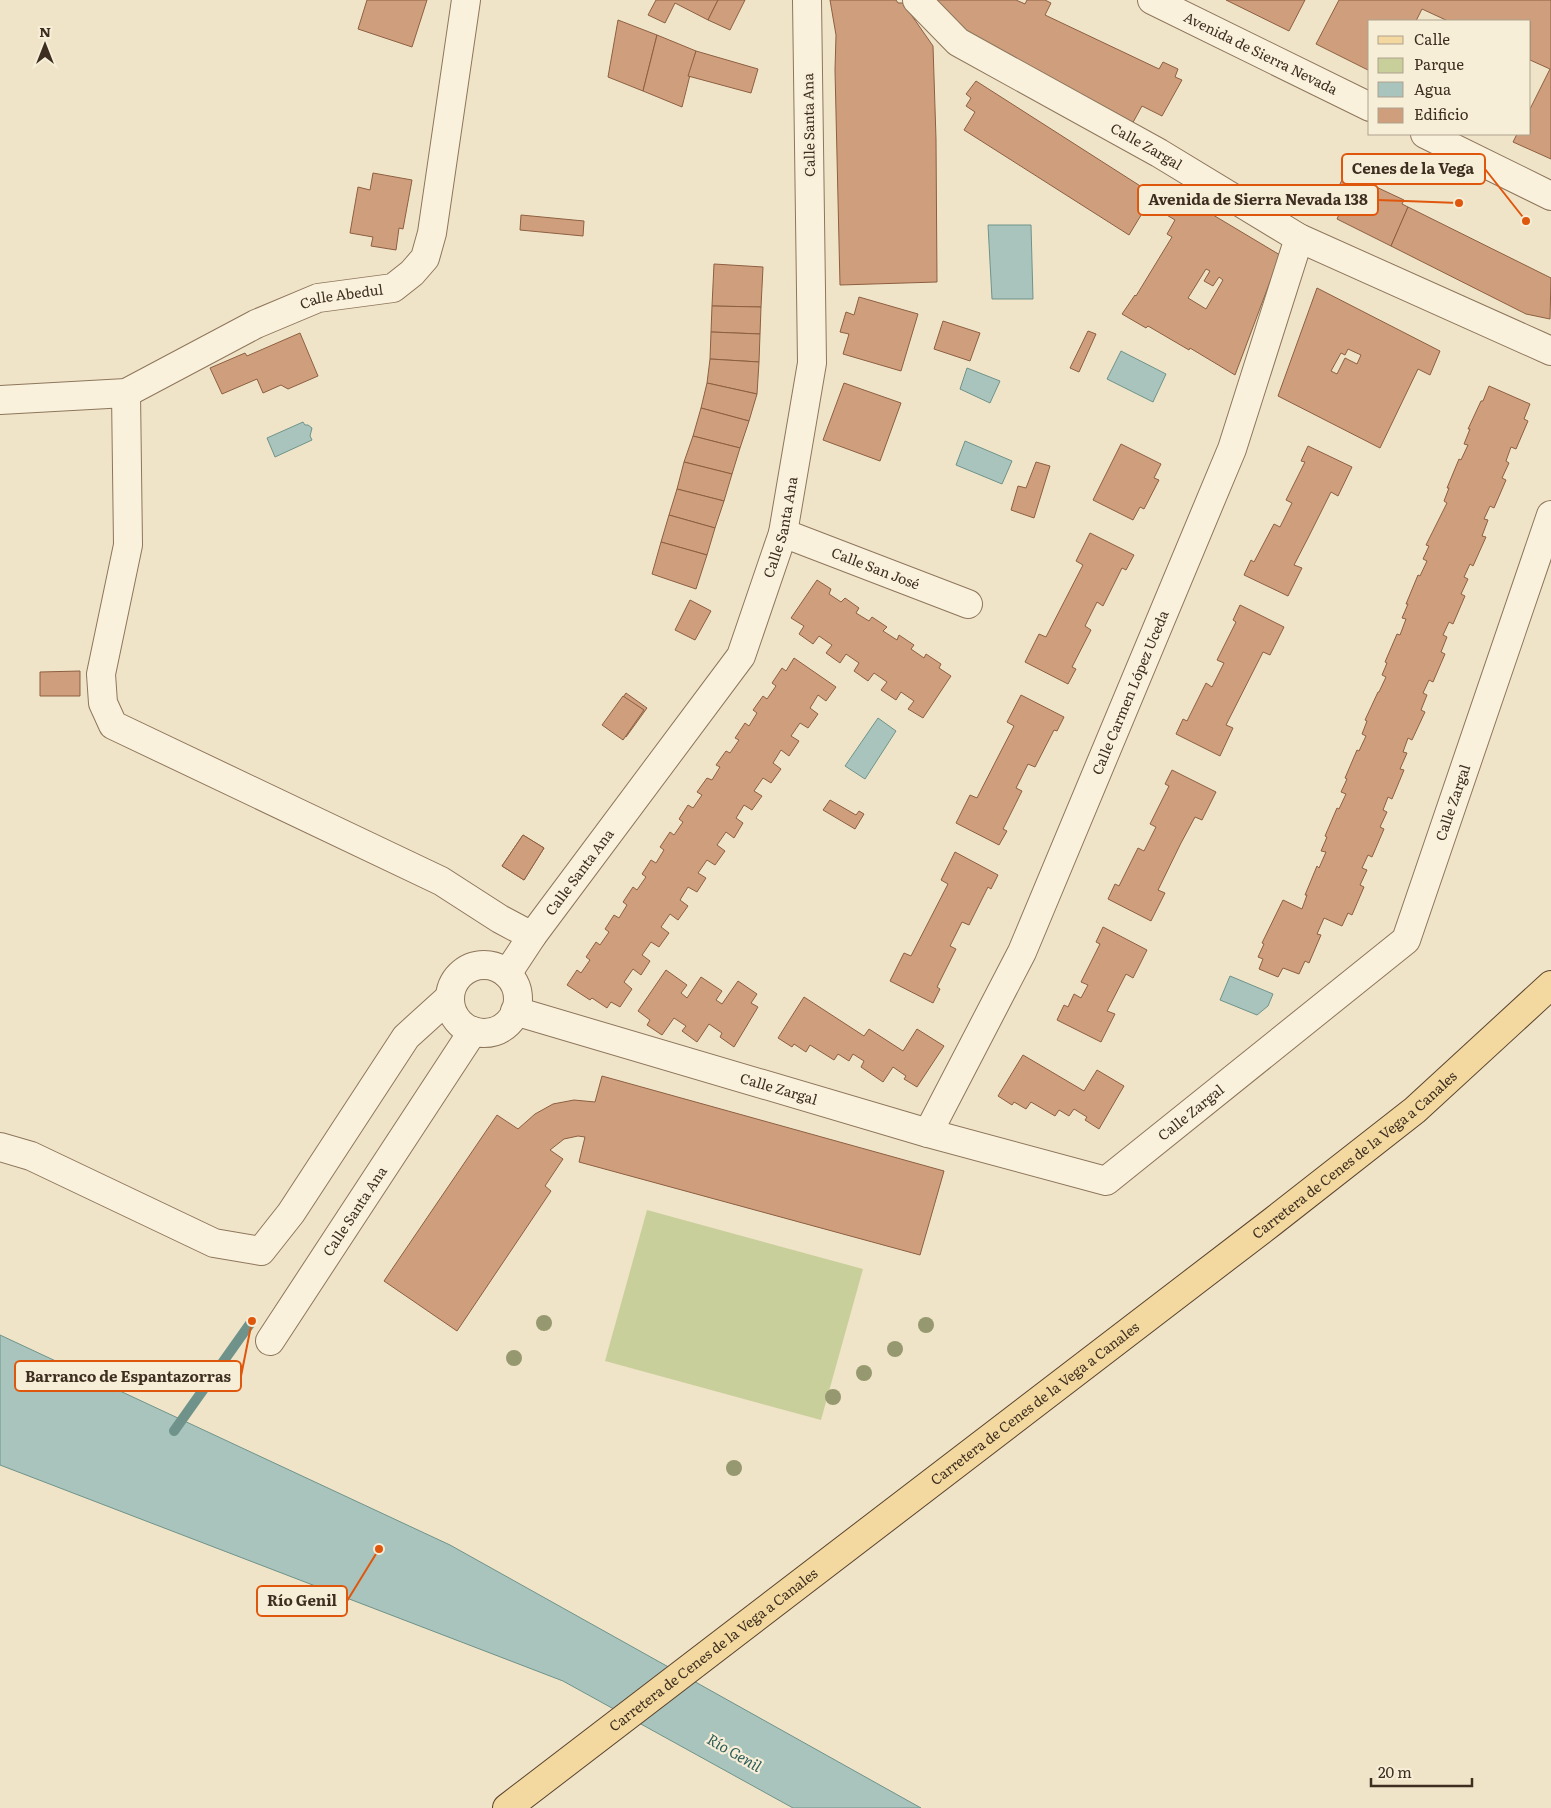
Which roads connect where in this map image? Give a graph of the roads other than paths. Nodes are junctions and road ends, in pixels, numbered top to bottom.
1 (466, 0) edge
2 (807, 0) edge
3 (917, 0) edge
4 (1152, 0) edge
5 (1368, 106) edge
6 (1427, 135) edge
7 (1551, 196) edge
8 (1299, 238) junction
9 (1551, 351) edge
10 (126, 393) junction
11 (0, 400) edge
12 (1551, 515) edge
13 (783, 533) junction
14 (968, 604) dead end
15 (532, 936) junction
16 (506, 974) junction
17 (1551, 985) edge
18 (450, 997) junction
19 (515, 1011) junction
20 (473, 1031) junction
21 (928, 1133) junction
22 (0, 1147) edge
23 (270, 1341) dead end
24 (507, 1808) edge

1 - 10 street, Calle Abedul
2 - 13 street, Calle Santa Ana
3 - 8 street, Calle Zargal
4 - 5 street, Avenida de Sierra Nevada
6 - 7 street
8 - 9 street, Calle Zargal
8 - 21 street, Calle Carmen López Uceda
10 - 11 street
10 - 15 street
12 - 21 street, Calle Zargal
13 - 14 street, Calle San José
13 - 15 street, Calle Santa Ana
15 - 16 street, Calle Santa Ana
16 - 18 street
16 - 19 street
17 - 24 main road, Carretera de Cenes de la Vega a Canales
18 - 20 street
18 - 22 street
19 - 20 street
19 - 21 street, Calle Zargal
20 - 23 street, Calle Santa Ana

